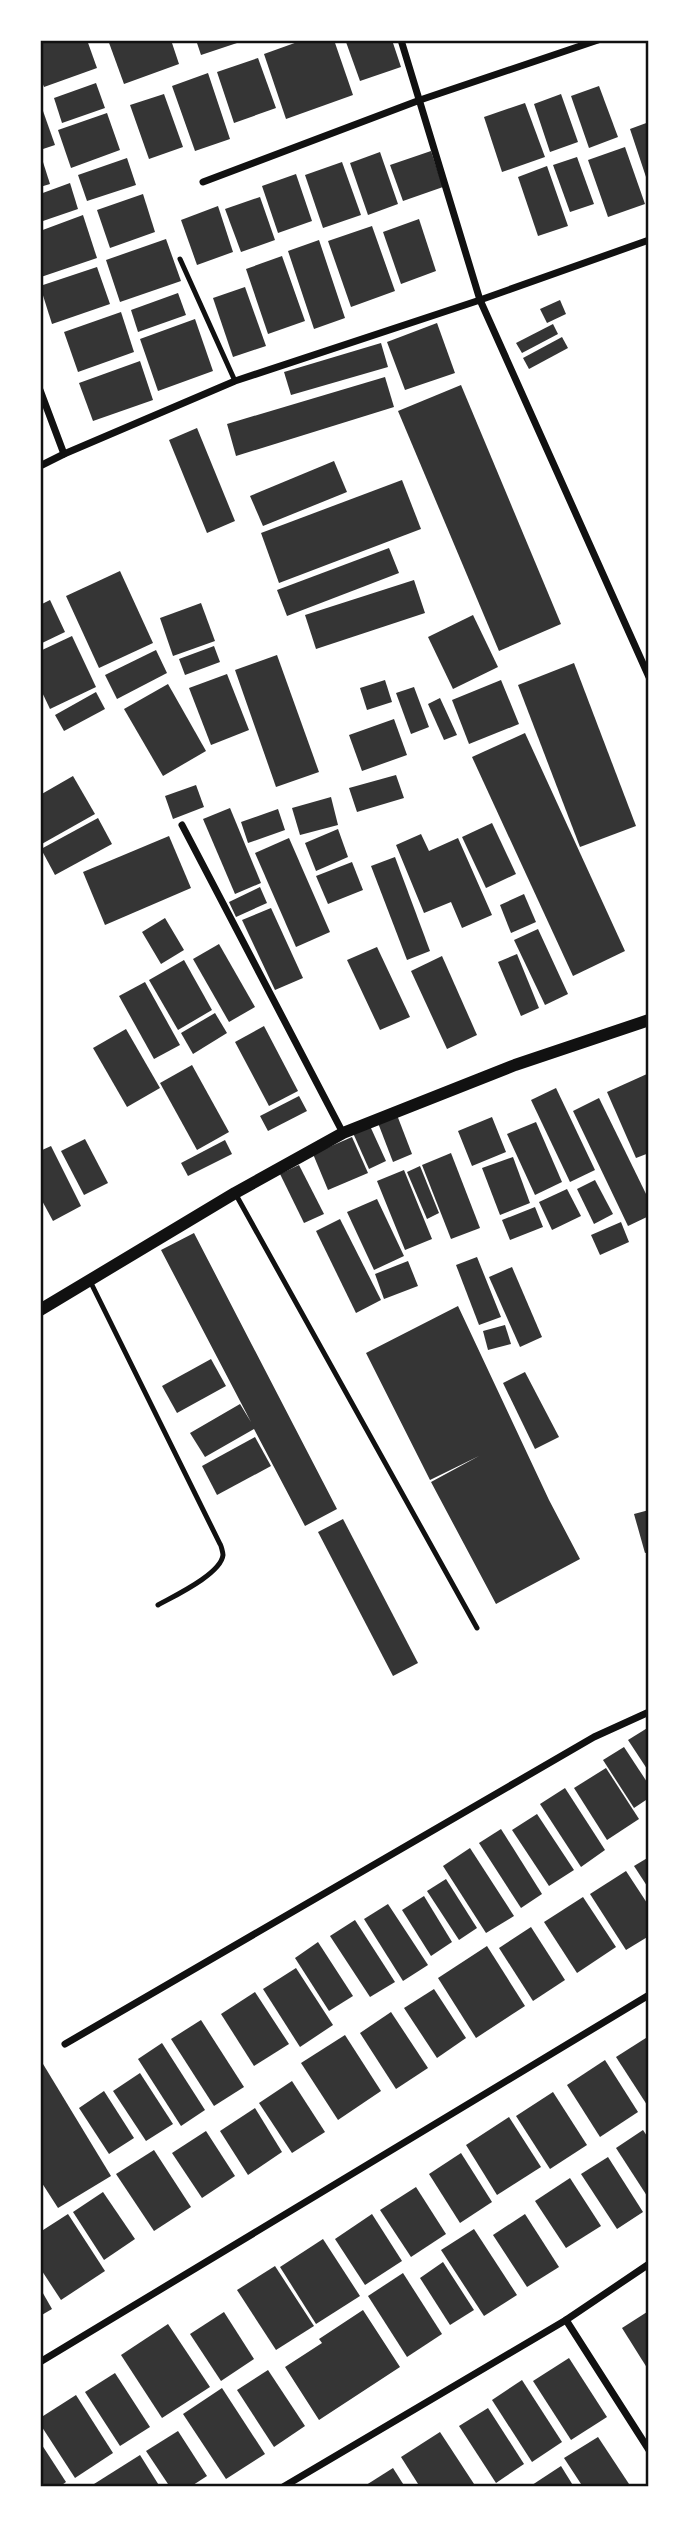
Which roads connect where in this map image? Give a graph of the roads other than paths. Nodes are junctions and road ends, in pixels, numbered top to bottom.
1 (401, 40) edge
2 (598, 40) edge
3 (420, 100) junction
4 (203, 182) dead end
5 (649, 240) edge
6 (180, 259) dead end
7 (480, 300) junction
8 (235, 382) junction
9 (40, 390) edge
10 (64, 454) junction
11 (40, 466) edge
12 (649, 677) edge
13 (182, 825) dead end
14 (649, 1020) edge
15 (343, 1133) junction
16 (235, 1193) junction
17 (90, 1281) junction
18 (40, 1310) edge
19 (158, 1605) dead end
20 (477, 1628) dead end
21 (649, 1712) edge
22 (649, 1996) edge
23 (65, 2044) dead end
24 (649, 2264) edge
25 (566, 2320) junction
26 (40, 2362) edge
27 (649, 2450) edge
28 (283, 2487) edge

1 - 3 street
2 - 3 street
3 - 4 street
3 - 7 street
5 - 7 street
6 - 8 lane
7 - 8 street
7 - 12 street
8 - 10 street
9 - 10 street
10 - 11 street
13 - 15 street
14 - 15 street
15 - 16 street
16 - 17 street
16 - 20 lane
17 - 18 street
17 - 19 lane
21 - 23 street
22 - 26 street
24 - 25 street
25 - 27 street
25 - 28 street

